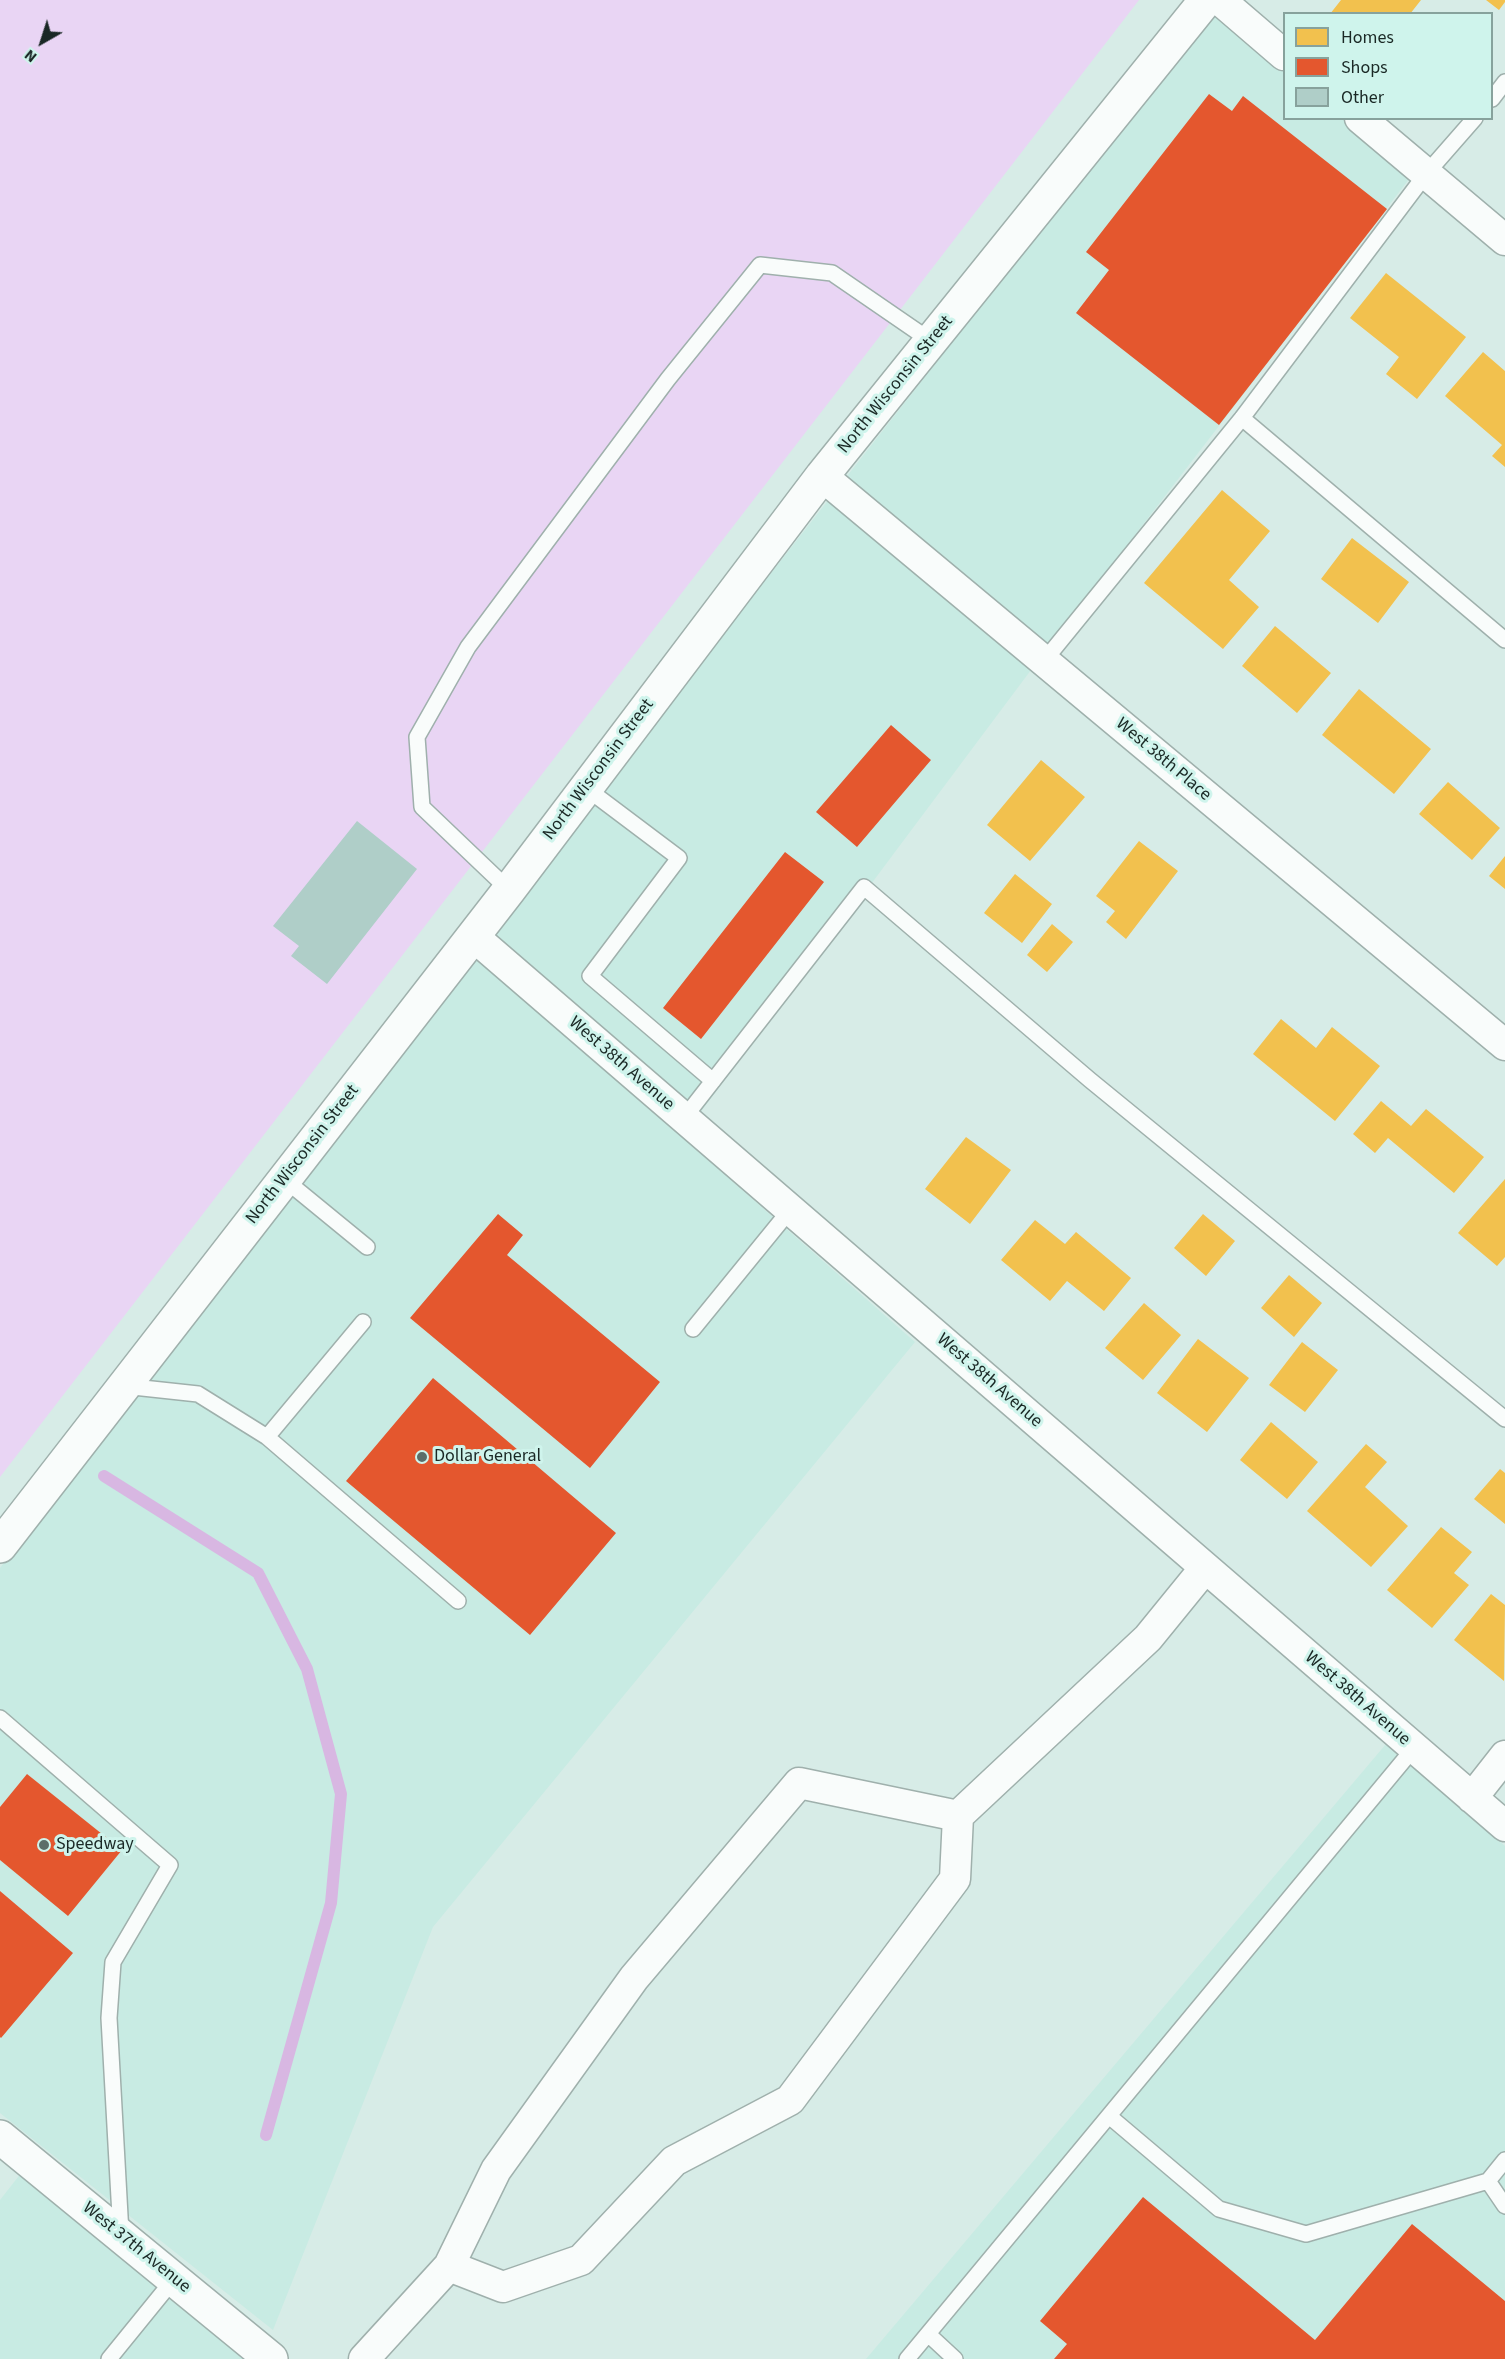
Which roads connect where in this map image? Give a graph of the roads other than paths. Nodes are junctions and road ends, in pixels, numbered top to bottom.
1 (1206, 0) edge
2 (1220, 0) edge
3 (1283, 54) edge
4 (1505, 82) edge
5 (1493, 97) edge
6 (1362, 120) edge
7 (1472, 120) edge
8 (1426, 174) junction
9 (1505, 240) edge
10 (931, 341) junction
11 (1242, 418) junction
12 (822, 476) junction
13 (1505, 640) edge
14 (1044, 661) junction
15 (586, 788) junction
16 (509, 890) junction
17 (473, 936) junction
18 (1505, 1045) edge
19 (713, 1080) junction
20 (684, 1118) junction
21 (284, 1179) junction
22 (790, 1210) junction
23 (367, 1247) dead end
24 (363, 1322) dead end
25 (693, 1329) dead end
26 (124, 1386) junction
27 (1505, 1419) edge
28 (267, 1437) junction
29 (0, 1546) edge
30 (1205, 1568) junction
31 (458, 1601) dead end
32 (0, 1718) edge
33 (1414, 1748) junction
34 (1505, 1756) edge
35 (1472, 1798) junction
36 (958, 1816) junction
37 (1505, 1826) edge
38 (1109, 2116) junction
39 (0, 2137) edge
40 (1505, 2160) edge
41 (1488, 2181) junction
42 (1505, 2205) edge
43 (122, 2237) junction
44 (449, 2266) junction
45 (174, 2279) junction
46 (928, 2334) junction
47 (109, 2359) edge
48 (271, 2359) edge
49 (364, 2359) edge
50 (907, 2359) edge
51 (955, 2359) edge

1 - 10 street, North Wisconsin Street
2 - 3 street
4 - 5 lane
6 - 8 street
7 - 8 lane
8 - 9 street
8 - 11 lane
10 - 12 street, North Wisconsin Street
10 - 16 lane
11 - 13 lane
11 - 14 lane
12 - 14 street, West 38th Place
12 - 15 street, North Wisconsin Street
14 - 18 street, West 38th Place
15 - 16 street, North Wisconsin Street
15 - 19 lane
16 - 17 street, North Wisconsin Street
17 - 20 street, West 38th Avenue
17 - 21 street, North Wisconsin Street
19 - 20 lane
19 - 27 lane
20 - 22 street, West 38th Avenue
21 - 23 lane
21 - 26 street, North Wisconsin Street
22 - 25 lane
22 - 30 street, West 38th Avenue
24 - 28 lane
26 - 28 lane
26 - 29 street, North Wisconsin Street
28 - 31 lane
30 - 33 street, West 38th Avenue
30 - 36 street
32 - 43 lane
33 - 35 street, West 38th Avenue
33 - 38 lane
34 - 35 street
35 - 37 street, West 38th Avenue
36 - 44 street
36 - 44 street
38 - 41 lane
38 - 46 lane
39 - 43 street, West 37th Avenue
40 - 41 lane
41 - 42 lane
43 - 45 street, West 37th Avenue
44 - 49 street
45 - 47 lane
45 - 48 street, West 37th Avenue
46 - 50 lane
46 - 51 lane

